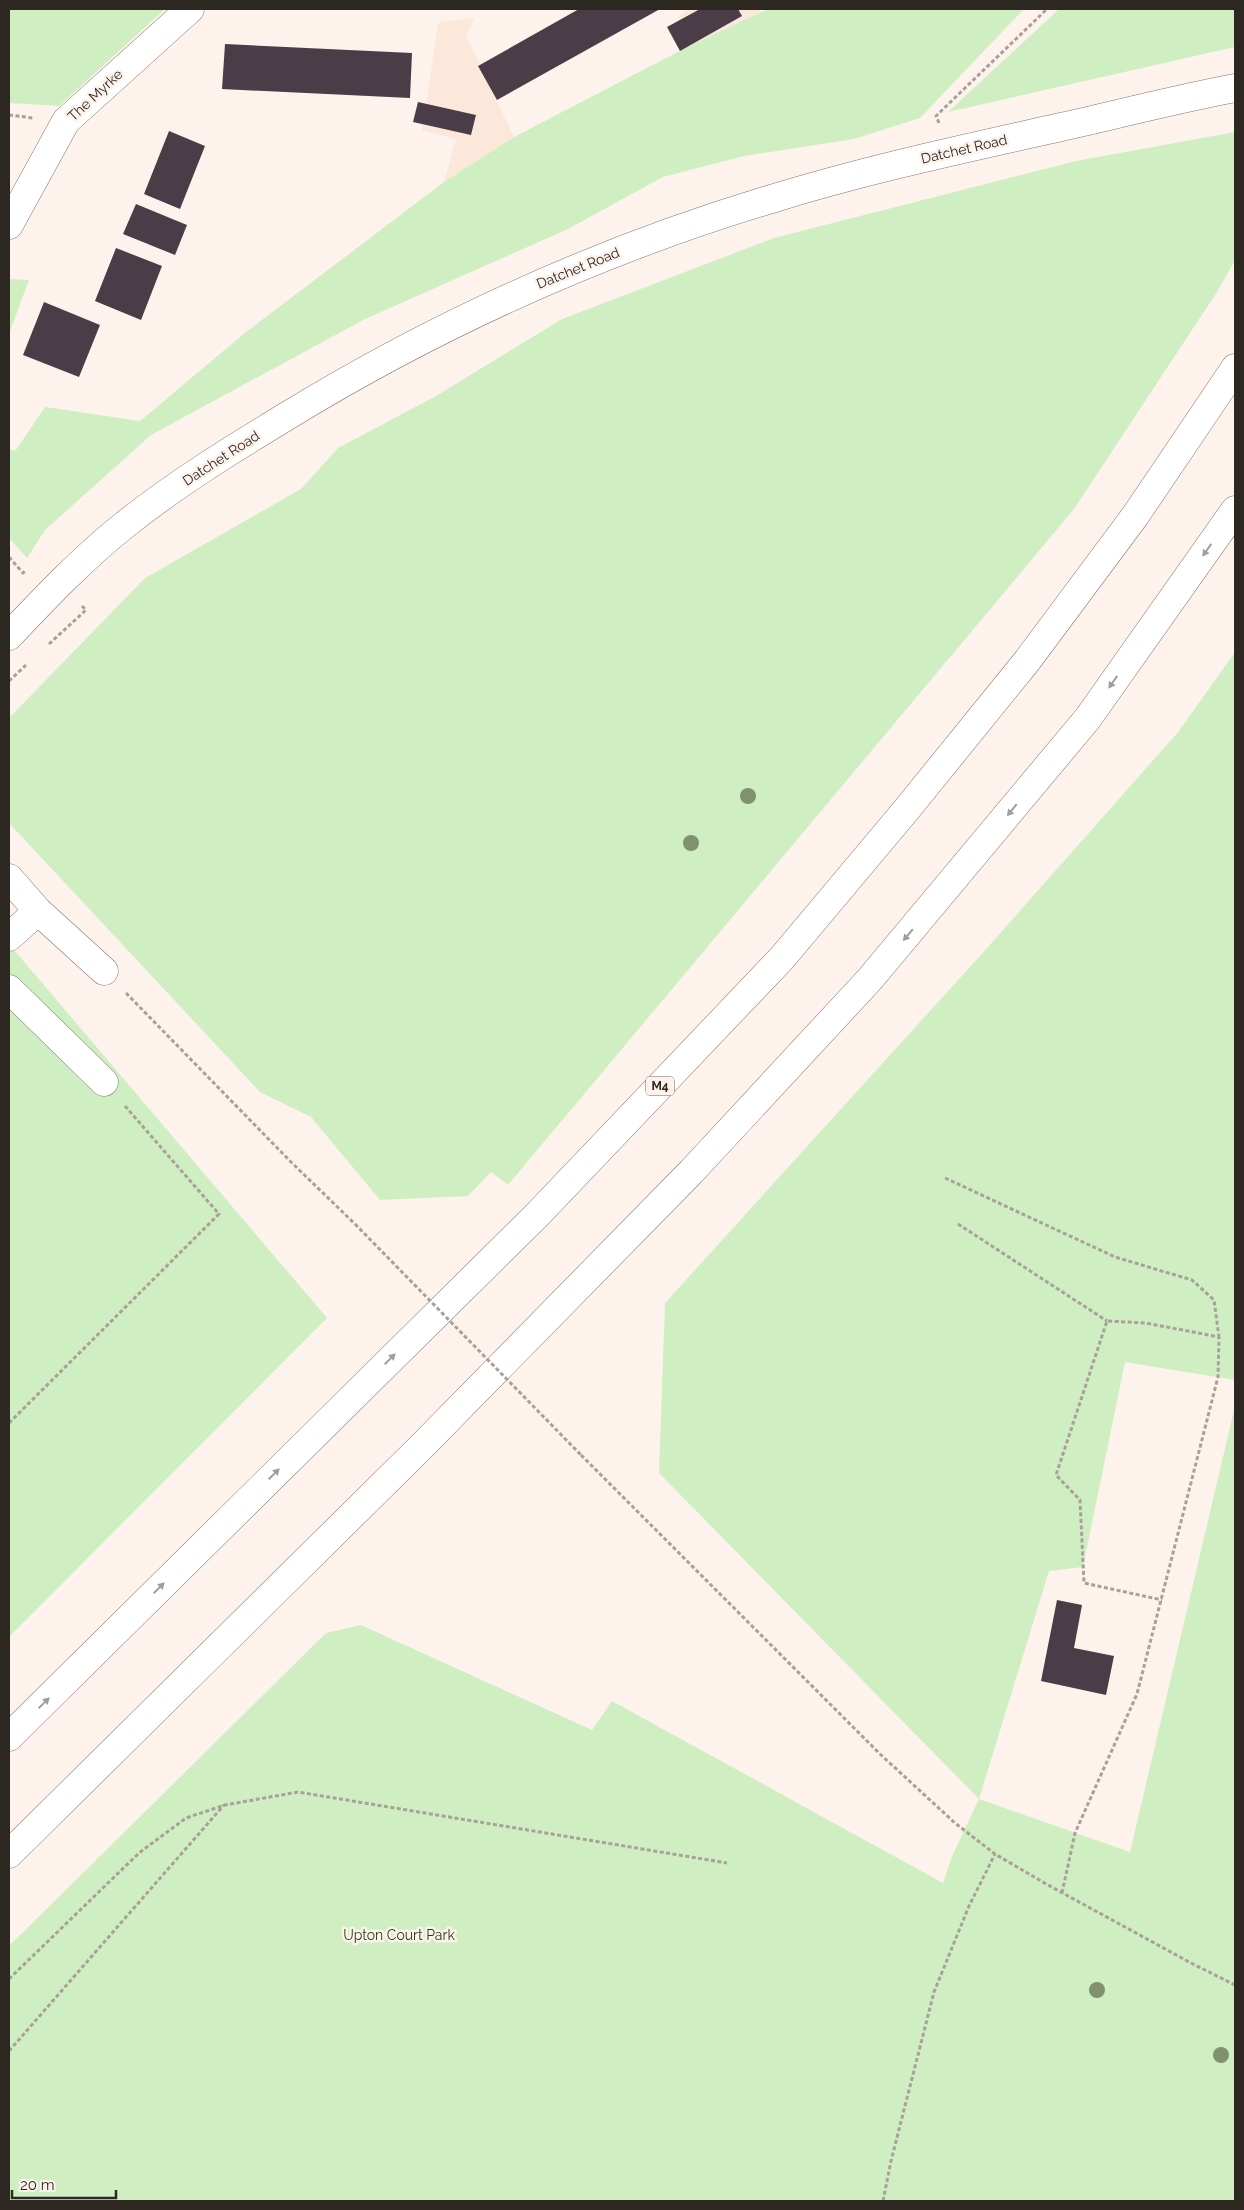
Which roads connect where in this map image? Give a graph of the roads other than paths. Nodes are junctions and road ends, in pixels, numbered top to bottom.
1 (190, 9) edge
2 (1232, 89) edge
3 (9, 225) edge
4 (1235, 368) edge
5 (1235, 510) edge
6 (9, 636) edge
7 (9, 878) edge
8 (38, 911) junction
9 (9, 937) edge
10 (104, 971) road end
11 (9, 989) edge
12 (104, 1082) road end
13 (9, 1737) edge
14 (9, 1854) edge

1 - 3 main road, The Myrke
2 - 6 main road, Datchet Road
13 -> 4 main road, M4
5 -> 14 main road
7 - 8 main road
8 - 9 main road
8 - 10 main road
11 - 12 main road

